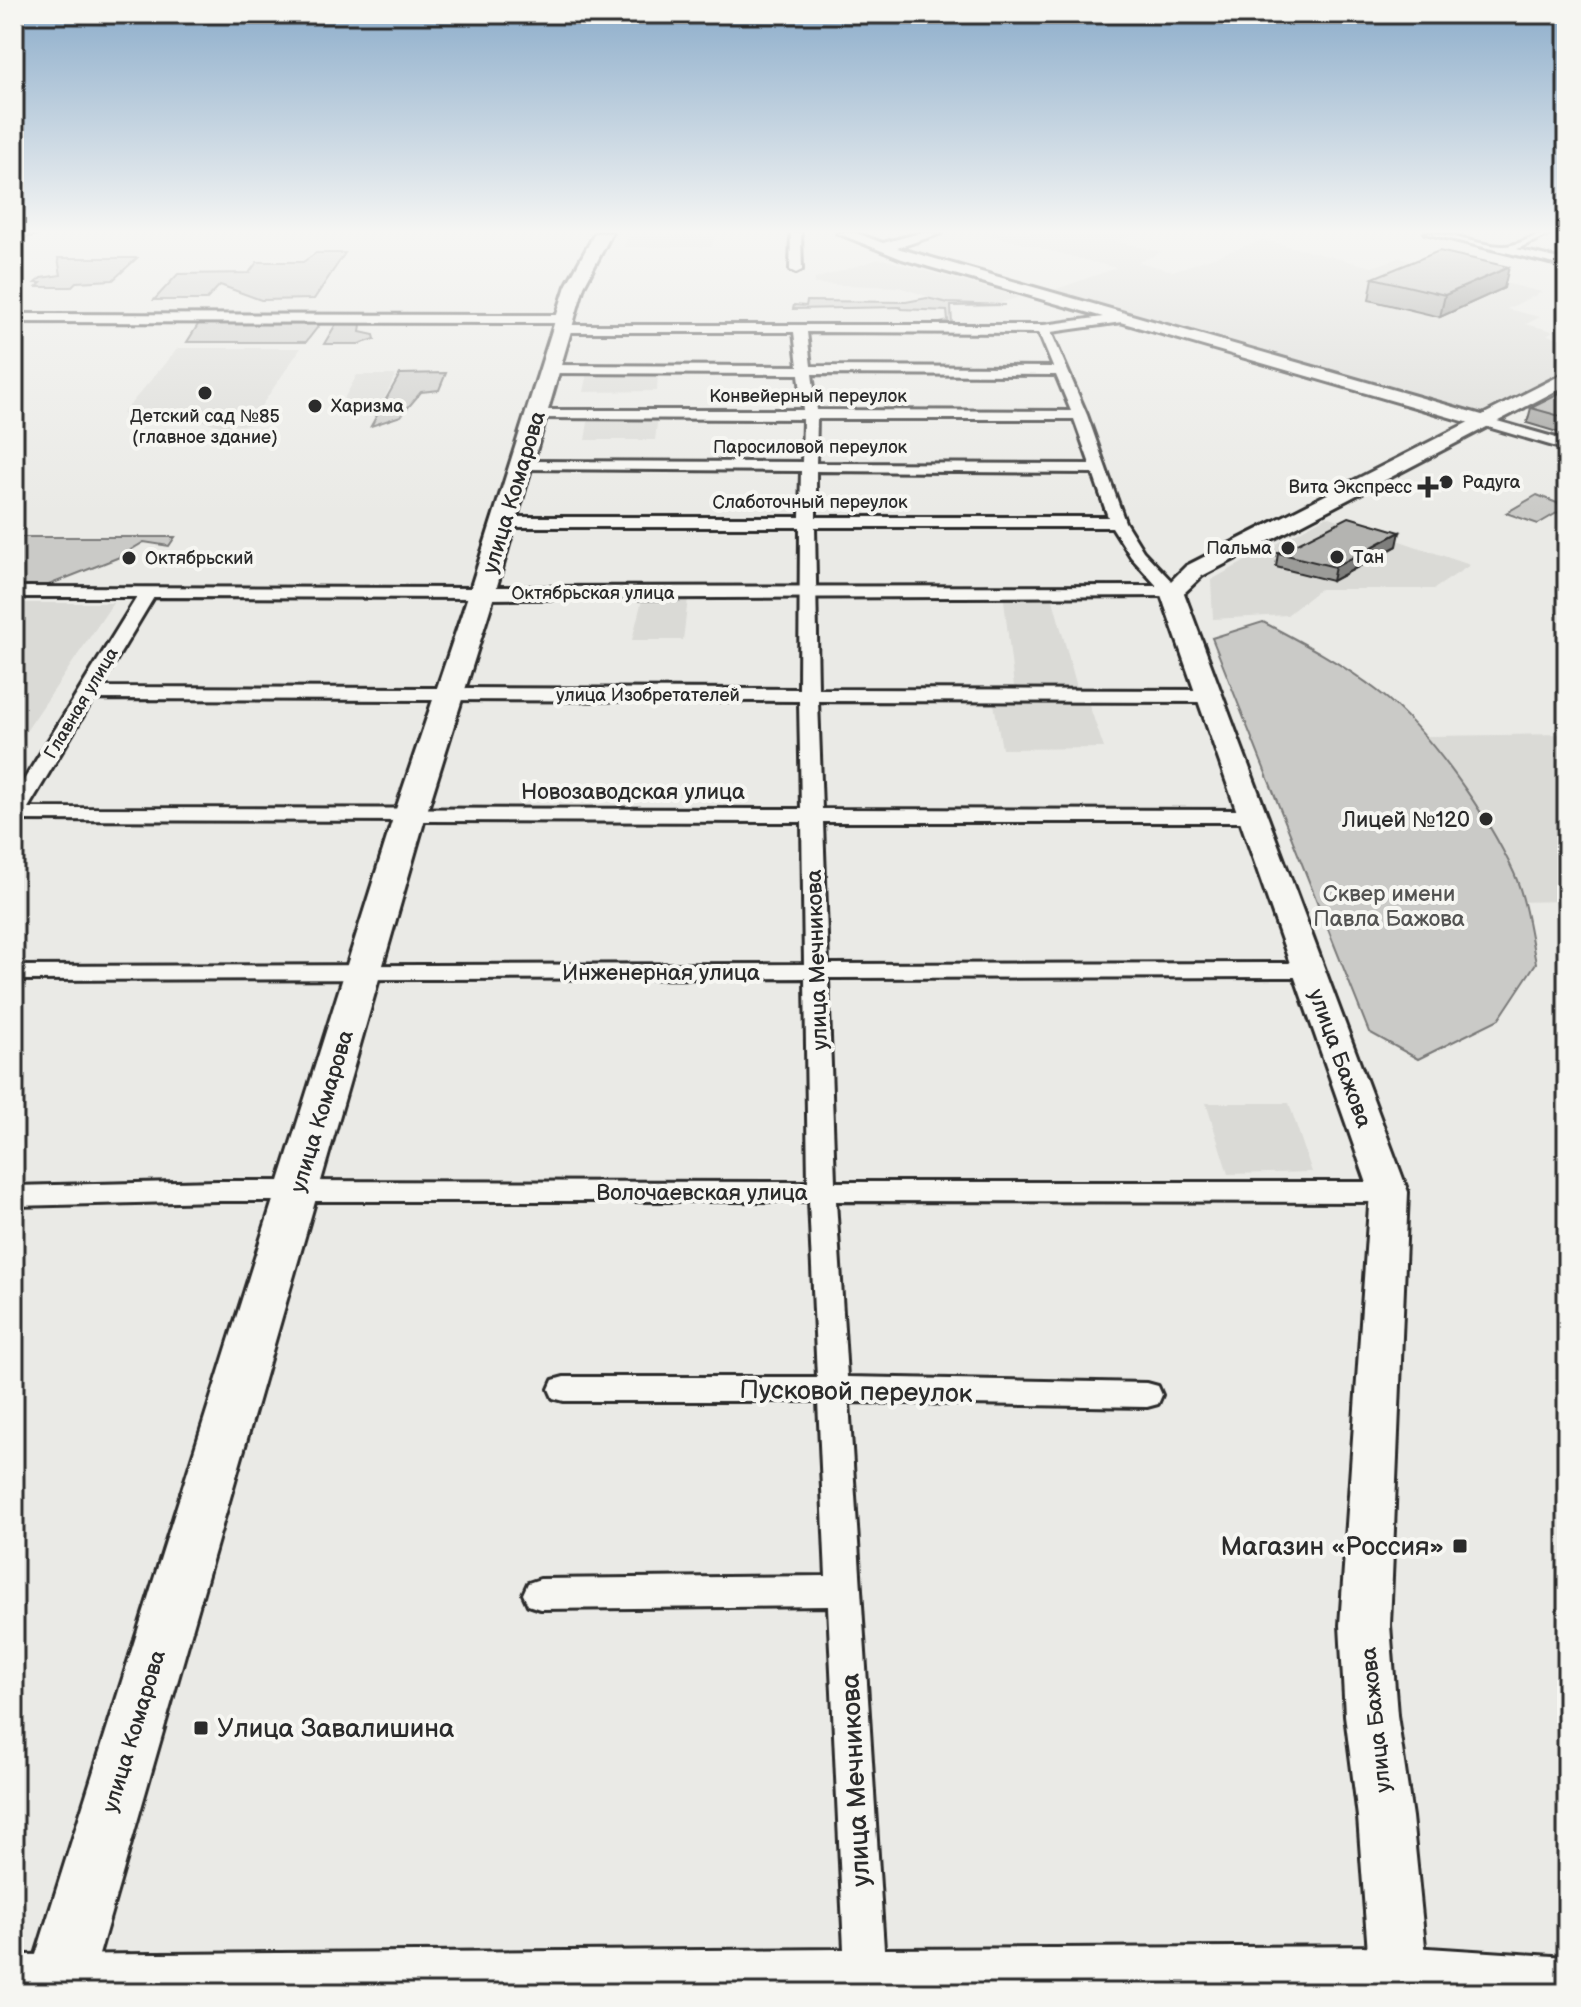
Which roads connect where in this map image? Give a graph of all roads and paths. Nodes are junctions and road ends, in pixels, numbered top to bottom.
1 (563, 327) edge
2 (721, 327) edge
3 (1061, 327) edge
4 (1155, 327) edge
5 (800, 328) junction
6 (1044, 329) junction
7 (550, 369) junction
8 (1062, 371) junction
9 (807, 372) junction
10 (1567, 378) edge
11 (536, 414) junction
12 (810, 414) junction
13 (1080, 415) junction
14 (1483, 421) junction
15 (1567, 446) edge
16 (521, 465) junction
17 (809, 467) junction
18 (1100, 469) junction
19 (503, 522) junction
20 (807, 522) junction
21 (1117, 522) junction
22 (14, 592) edge
23 (149, 592) junction
24 (806, 592) junction
25 (1172, 592) junction
26 (482, 593) junction
27 (88, 693) junction
28 (448, 695) junction
29 (809, 695) junction
30 (1209, 696) junction
31 (14, 814) edge
32 (410, 815) junction
33 (812, 815) junction
34 (1253, 816) junction
35 (1309, 970) junction
36 (816, 971) junction
37 (14, 973) edge
38 (363, 974) junction
39 (297, 1191) junction
40 (822, 1192) junction
41 (1389, 1192) junction
42 (14, 1196) edge
43 (564, 1389) dead end
44 (832, 1389) junction
45 (1147, 1395) dead end
46 (844, 1591) junction
47 (540, 1594) dead end
48 (865, 1970) junction
49 (1567, 1977) edge
50 (1401, 1980) edge
51 (44, 1981) edge

1 - 7 main road, улица Комарова
2 - 5 street
3 - 6 street
4 - 14 street
5 - 6 street
5 - 9 street, улица Мечникова
6 - 8 street
7 - 9 street
7 - 11 main road, улица Комарова
8 - 9 street
8 - 13 street
9 - 12 street, улица Мечникова
10 - 14 main road
11 - 12 street, Конвейерный переулок
11 - 16 main road, улица Комарова
12 - 13 street, Конвейерный переулок
12 - 17 street, улица Мечникова
13 - 18 street
14 - 15 street
14 - 25 main road
16 - 17 street, Паросиловой переулок
16 - 19 main road, улица Комарова
17 - 18 street, Паросиловой переулок
17 - 20 street, улица Мечникова
18 - 21 street
19 - 20 street, Слаботочный переулок
19 - 26 main road, улица Комарова
20 - 21 street, Слаботочный переулок
20 - 24 street, улица Мечникова
21 - 25 street
22 - 23 street, Октябрьская улица
23 - 26 street, Октябрьская улица
23 - 27 street, Главная улица
24 - 25 street, Октябрьская улица
24 - 26 street, Октябрьская улица
24 - 29 street, улица Мечникова
25 - 30 main road, улица Бажова
26 - 28 main road, улица Комарова
27 - 28 street, улица Изобретателей
27 - 31 street, Главная улица
28 - 29 street, улица Изобретателей
28 - 32 main road, улица Комарова
29 - 30 street, улица Изобретателей
29 - 33 street, улица Мечникова
30 - 34 main road, улица Бажова
31 - 32 street, Новозаводская улица
32 - 33 street, Новозаводская улица
32 - 38 main road, улица Комарова
33 - 34 street, Новозаводская улица
33 - 36 street, улица Мечникова
34 - 35 main road, улица Бажова
35 - 36 street, Инженерная улица
35 - 41 main road, улица Бажова
36 - 38 street, Инженерная улица
36 - 40 street, улица Мечникова
37 - 38 street, Инженерная улица
38 - 39 main road, улица Комарова
39 - 40 street, Волочаевская улица
39 - 42 street, Волочаевская улица
39 - 51 main road, улица Комарова
40 - 41 street, Волочаевская улица
40 - 44 street, улица Мечникова
41 - 50 main road, улица Бажова
43 - 44 street, Пусковой переулок
44 - 45 street, Пусковой переулок
44 - 46 street, улица Мечникова
46 - 47 street
46 - 48 street, улица Мечникова
48 - 50 street
48 - 51 street
49 - 50 street

